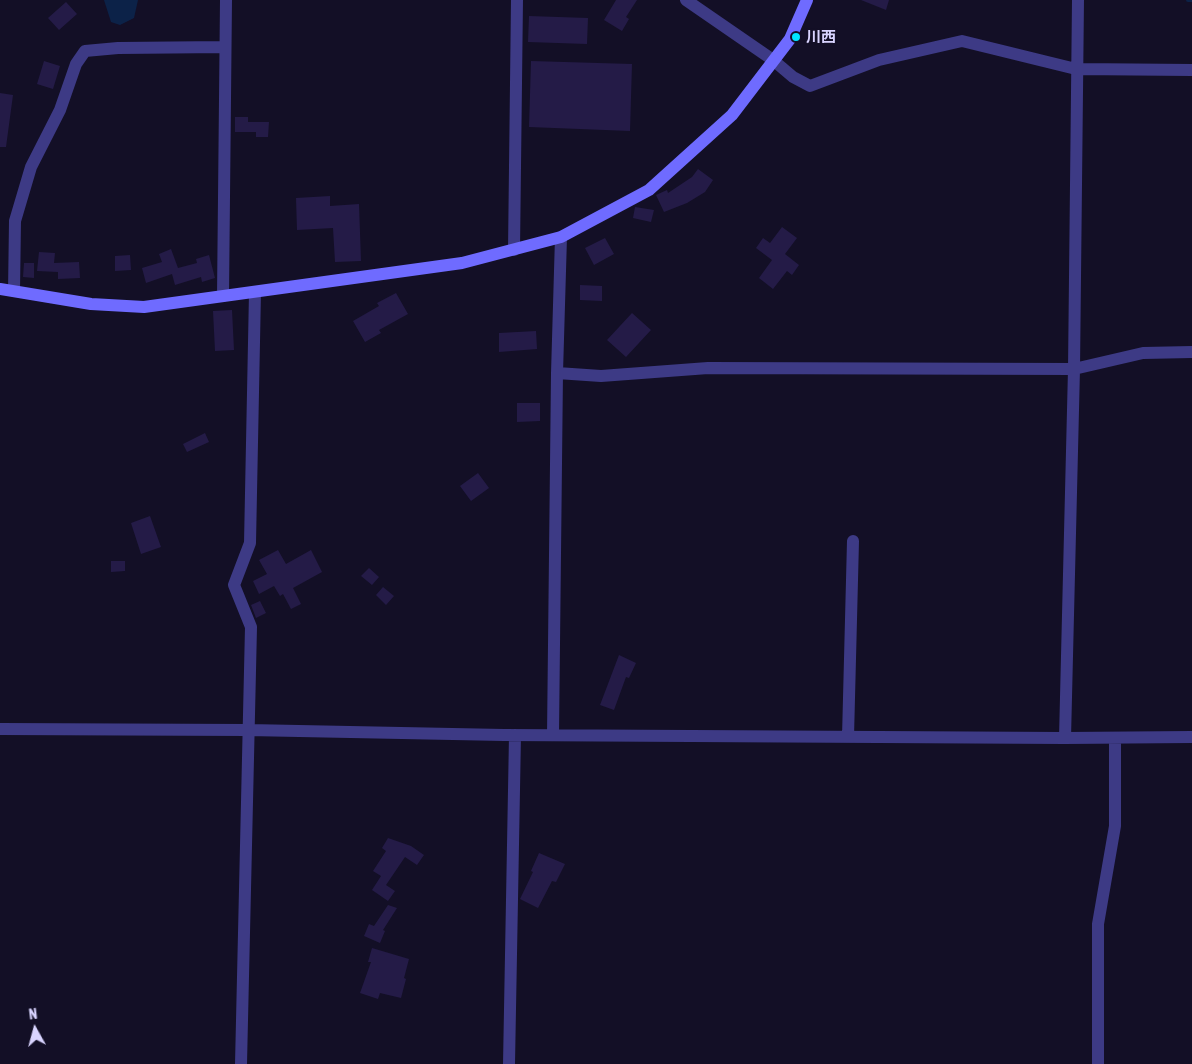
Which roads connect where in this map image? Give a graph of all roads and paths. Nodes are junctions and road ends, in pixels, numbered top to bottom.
1 (226, 0) edge
2 (517, 0) edge
3 (686, 0) edge
4 (807, 0) edge
5 (1078, 0) edge
6 (225, 47) junction
7 (774, 60) junction
8 (1076, 69) junction
9 (1192, 70) edge
10 (561, 238) junction
11 (514, 250) junction
12 (0, 289) edge
13 (14, 291) junction
14 (255, 292) junction
15 (223, 296) junction
16 (1192, 352) edge
17 (1074, 369) junction
18 (557, 373) junction
19 (853, 541) dead end
20 (0, 729) edge
21 (248, 730) junction
22 (516, 735) junction
23 (553, 735) junction
24 (848, 737) junction
25 (1192, 737) edge
26 (1065, 738) junction
27 (1115, 738) junction
28 (241, 1064) edge
29 (509, 1064) edge
30 (1098, 1064) edge

1 - 6 street
2 - 11 street
3 - 7 street
4 - 7 street
5 - 8 street
6 - 13 street
6 - 15 street
7 - 8 street
7 - 10 street
8 - 9 street
8 - 17 street
10 - 11 street
10 - 18 street
11 - 14 street
12 - 13 street
13 - 15 street
14 - 15 street
14 - 21 street
16 - 17 street
17 - 18 street
17 - 26 street
18 - 23 street
19 - 24 street
20 - 21 street
21 - 22 street
21 - 28 street
22 - 23 street
22 - 29 street
23 - 24 street
24 - 26 street
25 - 27 street
26 - 27 street
27 - 30 street

